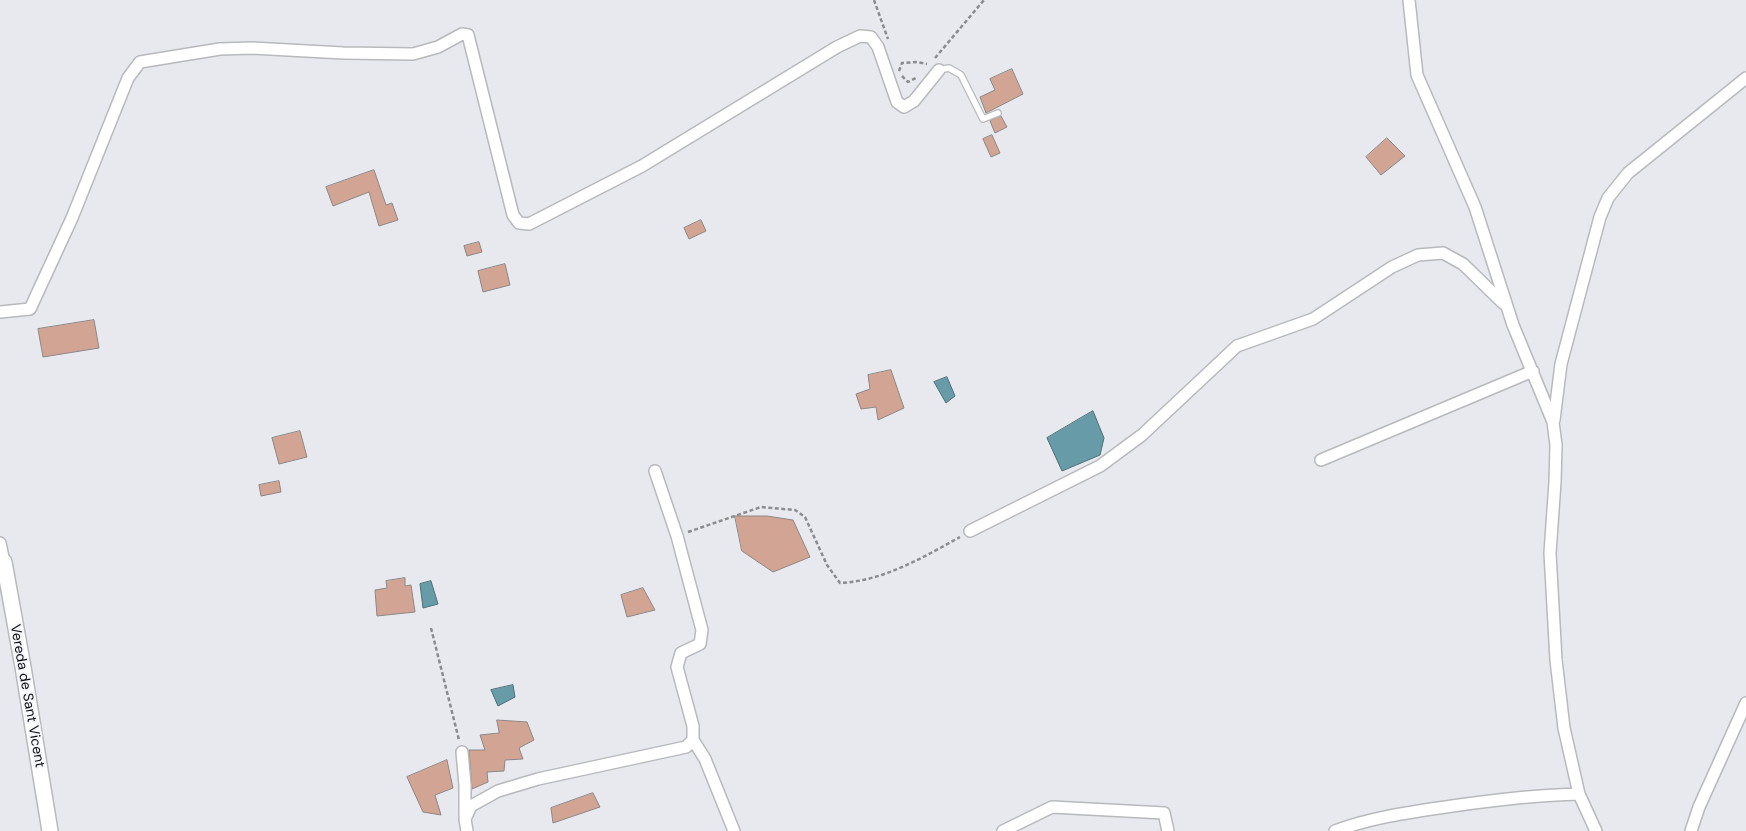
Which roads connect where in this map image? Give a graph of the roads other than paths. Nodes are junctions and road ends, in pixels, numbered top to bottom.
1 (1409, 0) edge
2 (939, 70) joint
3 (1746, 78) edge
4 (998, 113) dead end
5 (1507, 308) junction
6 (0, 312) edge
7 (1533, 372) junction
8 (1553, 422) junction
9 (1321, 460) dead end
10 (655, 471) dead end
11 (970, 531) road end
12 (0, 543) edge
13 (4, 562) joint
14 (1746, 703) edge
15 (693, 740) junction
16 (462, 752) road end
17 (1579, 794) junction
18 (466, 825) edge
19 (50, 831) edge
20 (734, 831) edge
21 (1003, 831) edge
22 (1168, 831) edge
23 (1335, 831) edge
24 (1596, 831) edge
25 (1691, 831) edge

1 - 5 street
2 - 4 lane
2 - 6 street
3 - 8 street
5 - 7 street
5 - 11 street
7 - 8 street
7 - 9 street
8 - 17 street
10 - 15 street
12 - 13 street
13 - 19 street, Vereda de Sant Vicent
14 - 25 street
15 - 18 street
15 - 20 street
16 - 18 street
17 - 23 street
17 - 24 street
21 - 22 street

